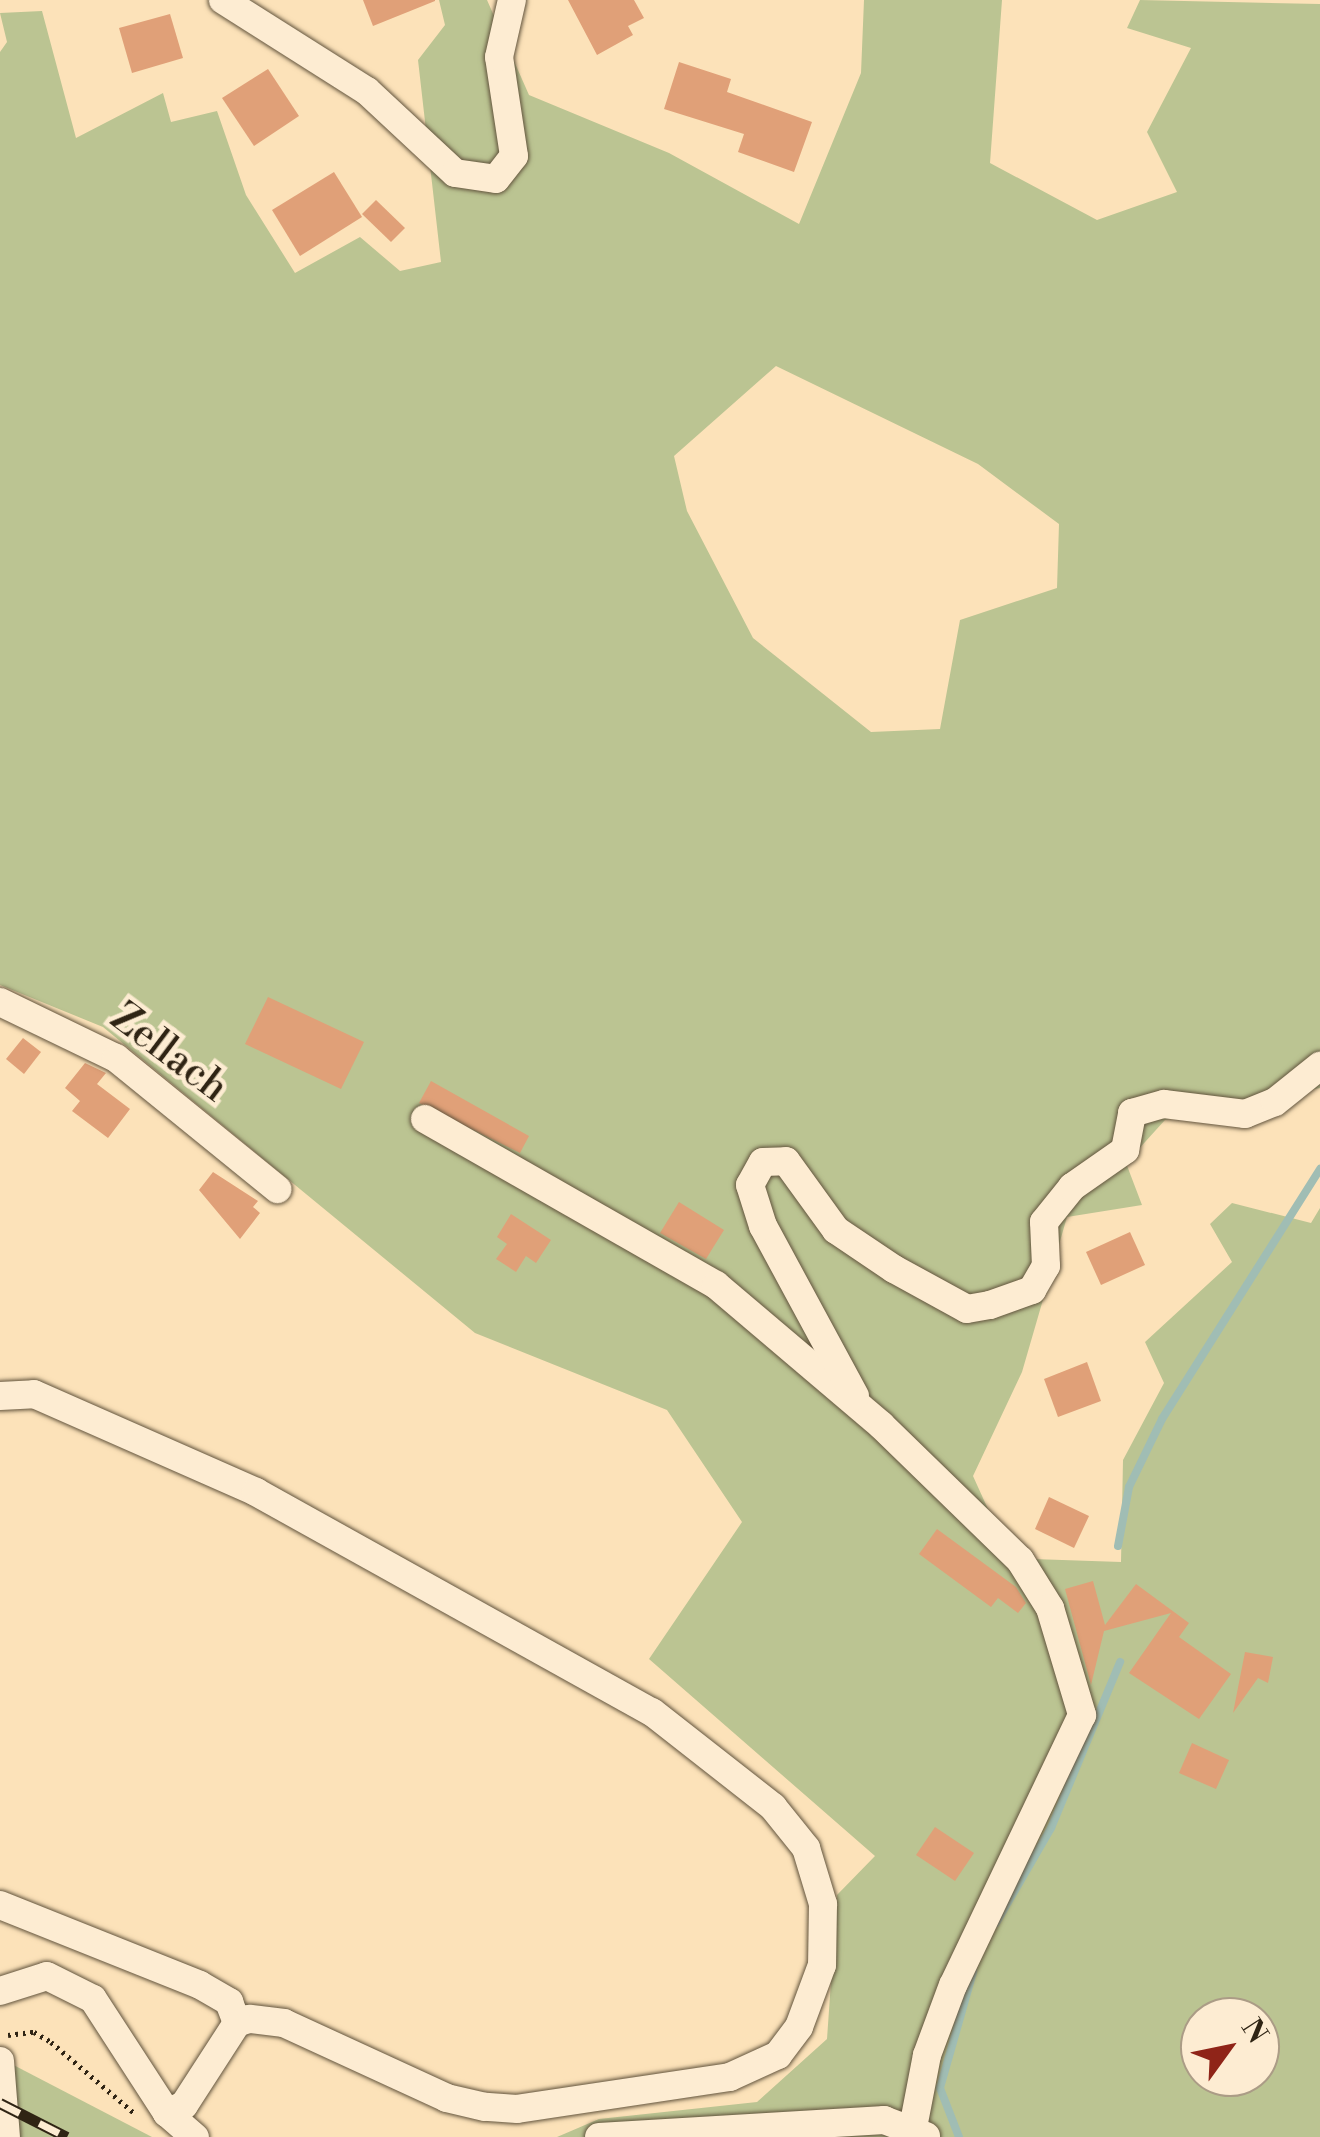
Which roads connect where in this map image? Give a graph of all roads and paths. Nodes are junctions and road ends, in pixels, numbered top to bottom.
1 (223, 0) edge
2 (512, 0) edge
3 (0, 1002) edge
4 (1320, 1066) edge
5 (425, 1119) dead end
6 (277, 1188) dead end
7 (0, 1396) edge
8 (860, 1407) junction
9 (0, 1905) edge
10 (0, 1991) edge
11 (237, 2023) junction
12 (0, 2037) edge
13 (0, 2061) edge
14 (156, 2118) junction
15 (834, 2130) edge
16 (920, 2133) edge
17 (6, 2137) edge
18 (195, 2137) edge
19 (599, 2137) edge

1 - 2 street
3 - 6 street, Zellach
4 - 8 street
5 - 8 street
7 - 11 street
8 - 16 street
9 - 11 street
10 - 14 street
11 - 14 street
12 - 14 path
13 - 17 street
14 - 18 street
15 - 16 street
15 - 19 street

